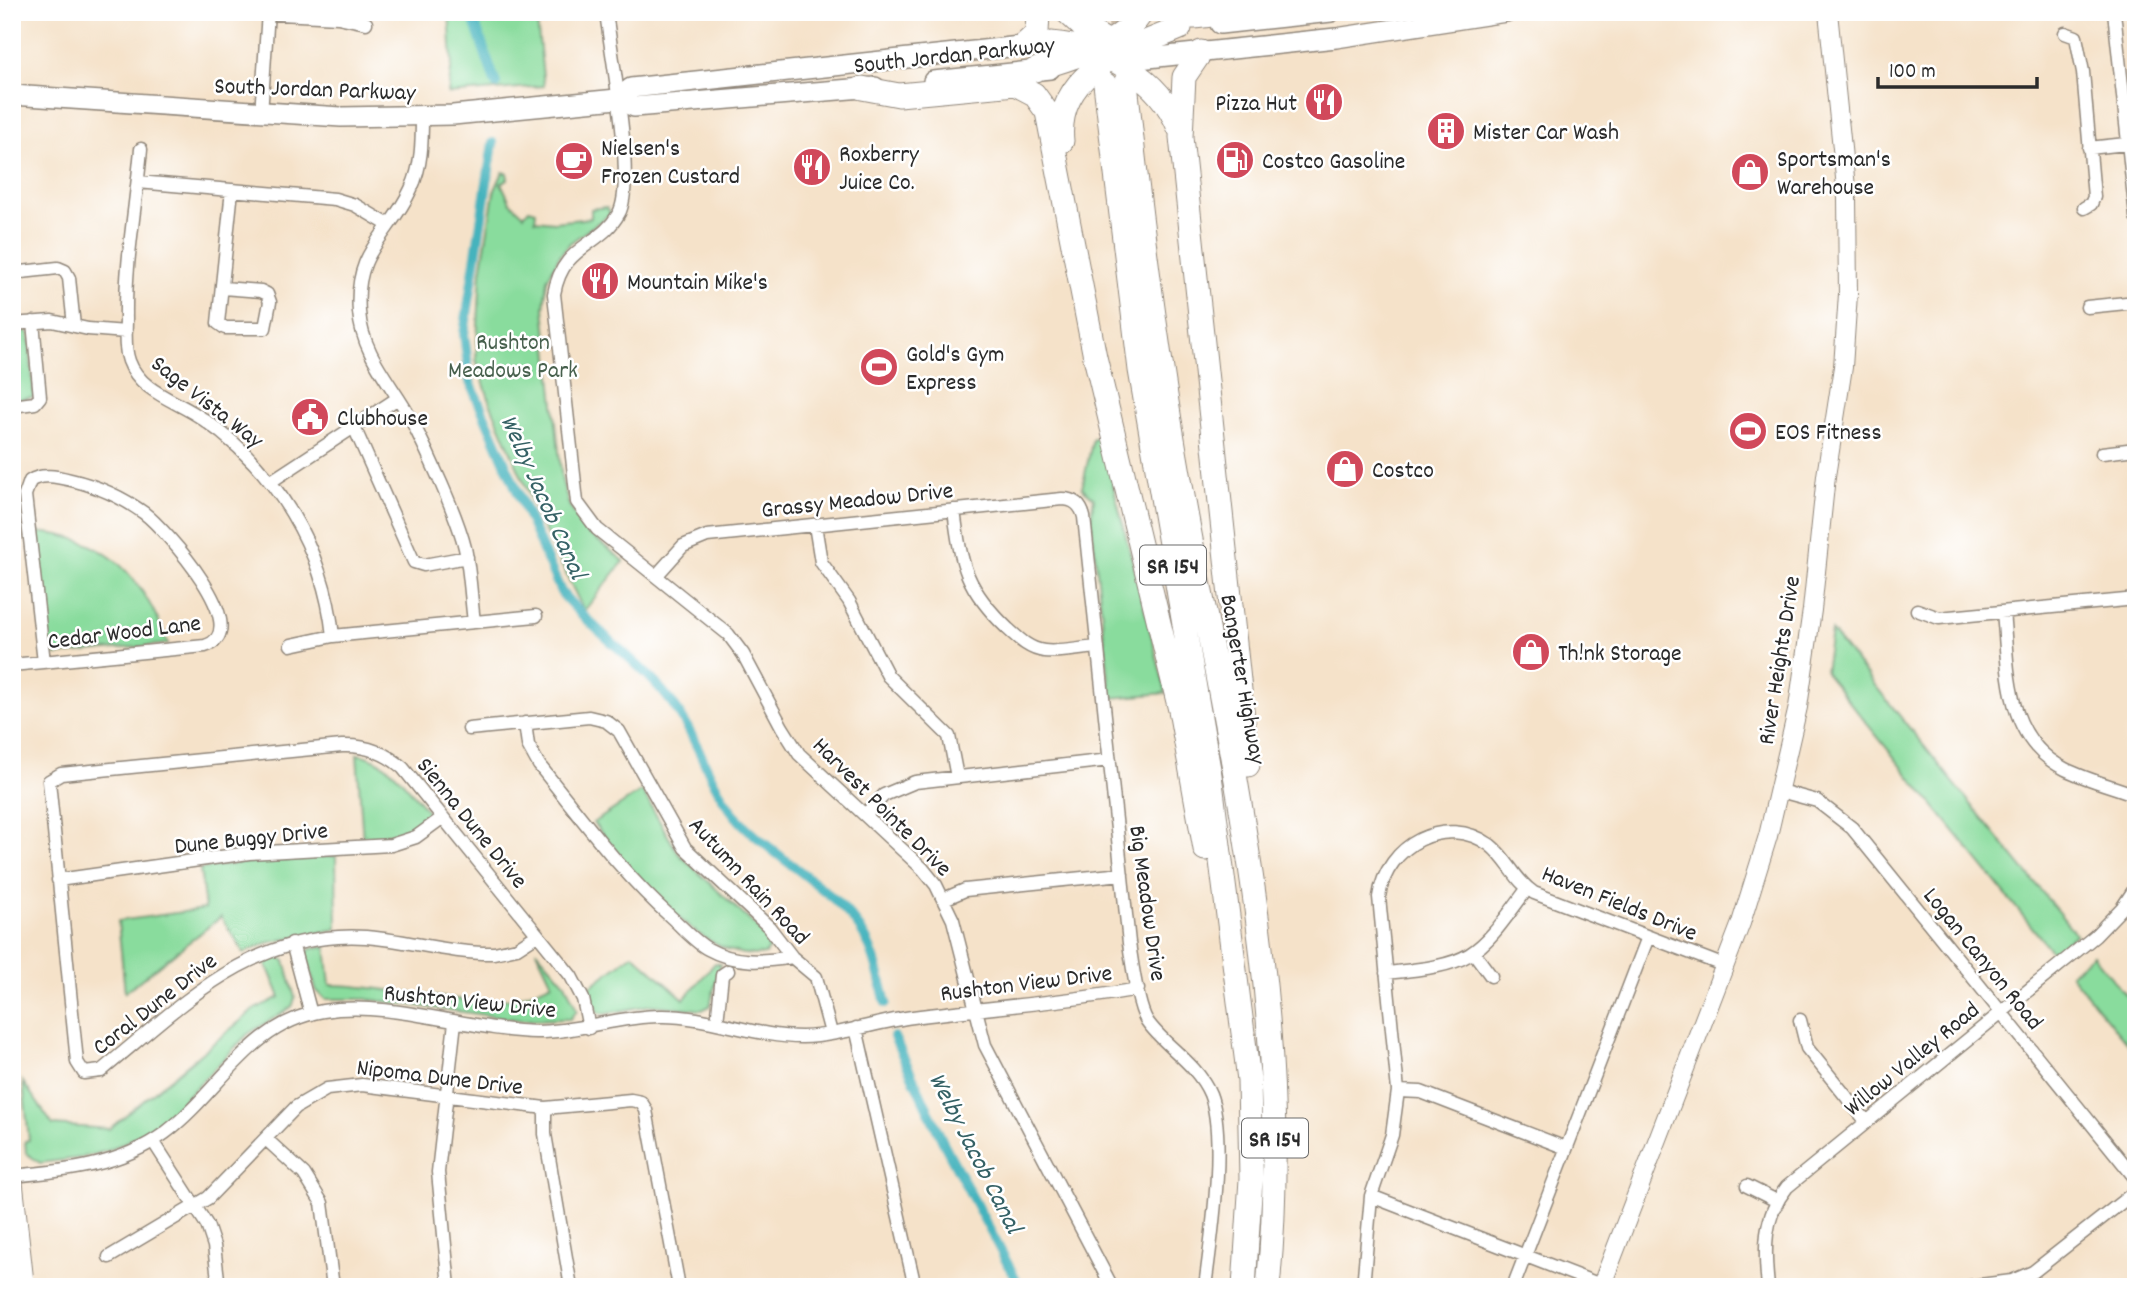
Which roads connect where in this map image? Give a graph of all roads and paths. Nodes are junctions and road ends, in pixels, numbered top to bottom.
1 (241, 12) edge
2 (606, 12) edge
3 (1038, 12) edge
4 (1067, 12) edge
5 (1142, 12) edge
6 (1238, 12) edge
7 (1331, 12) edge
8 (1506, 12) edge
9 (1828, 12) edge
10 (2114, 12) edge
11 (268, 13) edge
12 (1179, 20) edge
13 (366, 23) dead end
14 (2065, 33) dead end
15 (1051, 43) joint
16 (1024, 45) junction
17 (1111, 46) edge
18 (1201, 52) junction
19 (1035, 70) joint
20 (862, 88) junction
21 (12, 95) edge
22 (617, 99) junction
23 (261, 114) junction
24 (422, 116) junction
25 (1181, 138) junction
26 (2132, 143) edge
27 (2089, 148) junction
28 (141, 149) dead end
29 (138, 182) junction
30 (233, 190) junction
31 (1065, 200) junction
32 (2084, 208) dead end
33 (2136, 217) edge
34 (387, 224) junction
35 (12, 274) edge
36 (223, 288) junction
37 (2136, 302) edge
38 (2087, 307) dead end
39 (33, 322) junction
40 (12, 324) edge
41 (75, 326) junction
42 (126, 332) junction
43 (398, 398) junction
44 (12, 406) edge
45 (354, 427) junction
46 (2136, 449) edge
47 (2102, 453) dead end
48 (270, 482) junction
49 (1077, 503) joint
50 (954, 510) junction
51 (815, 525) junction
52 (467, 557) junction
53 (657, 575) junction
54 (2136, 599) edge
55 (1917, 610) dead end
56 (2003, 612) junction
57 (536, 616) dead end
58 (474, 622) junction
59 (334, 636) junction
60 (291, 645) dead end
61 (1098, 647) junction
62 (44, 662) junction
63 (12, 665) edge
64 (525, 723) junction
65 (469, 729) dead end
66 (1110, 761) junction
67 (957, 777) junction
68 (51, 779) joint
69 (1780, 791) junction
70 (2136, 795) edge
71 (864, 815) junction
72 (442, 818) junction
73 (1122, 874) junction
74 (58, 880) junction
75 (2136, 887) edge
76 (1527, 889) junction
77 (944, 899) junction
78 (537, 935) junction
79 (1647, 937) junction
80 (292, 943) junction
81 (1474, 953) junction
82 (792, 957) junction
83 (729, 964) junction
84 (1725, 966) junction
85 (1386, 973) junction
86 (1491, 976) dead end
87 (1264, 988) junction
88 (1138, 989) junction
89 (974, 1009) junction
90 (2001, 1012) junction
91 (311, 1014) junction
92 (718, 1017) junction
93 (1800, 1020) dead end
94 (455, 1022) junction
95 (589, 1028) junction
96 (856, 1028) junction
97 (831, 1033) junction
98 (1245, 1044) junction
99 (1398, 1091) junction
100 (446, 1096) junction
101 (545, 1108) junction
102 (1866, 1121) junction
103 (266, 1139) junction
104 (153, 1141) junction
105 (1566, 1149) junction
106 (12, 1168) edge
107 (13, 1176) edge
108 (2136, 1179) edge
109 (1747, 1186) dead end
110 (2136, 1191) edge
111 (1371, 1196) junction
112 (1777, 1201) junction
113 (196, 1206) junction
114 (1525, 1255) junction
115 (109, 1257) dead end
116 (1603, 1286) edge
117 (25, 1287) edge
118 (219, 1287) edge
119 (333, 1287) edge
120 (449, 1287) edge
121 (571, 1287) edge
122 (678, 1287) edge
123 (915, 1287) edge
124 (1112, 1287) edge
125 (1205, 1287) edge
126 (1244, 1287) edge
127 (1268, 1287) edge
128 (1363, 1287) edge
129 (1513, 1287) edge
130 (1768, 1287) edge
131 (1964, 1287) edge

1 - 11 street
2 - 22 street, Harvest Pointe Drive
3 - 16 highway
4 - 17 highway
5 - 17 highway
6 - 12 highway
7 - 12 main road
8 - 18 main road
9 - 69 street, River Heights Drive
10 - 26 street
11 - 13 street
11 - 23 street
12 - 17 highway
14 - 27 street
15 - 16 main road, South Jordan Parkway
15 - 17 highway
16 - 22 main road, South Jordan Parkway
17 - 18 main road
17 - 19 highway
17 - 25 highway
17 - 31 highway
17 - 87 highway, Bangerter Highway / SR 154
17 - 98 highway, Bangerter Highway / SR 154
18 - 25 highway
19 - 20 main road, South Jordan Parkway
20 - 22 main road, South Jordan Parkway
20 - 31 highway
21 - 23 main road, South Jordan Parkway
22 - 24 main road, South Jordan Parkway
22 - 53 street, Harvest Pointe Drive
23 - 24 main road, South Jordan Parkway
24 - 34 street
25 - 87 highway
26 - 27 street
26 - 33 street
27 - 32 street
28 - 29 street, Sage Vista Way
29 - 30 street
29 - 42 street, Sage Vista Way
30 - 34 street
30 - 36 street
31 - 98 highway
34 - 43 street
35 - 41 street
36 - 36 street
37 - 38 street
39 - 40 street
39 - 41 street
39 - 44 street
41 - 42 street
42 - 48 street, Sage Vista Way
43 - 45 street
43 - 52 street
45 - 48 street
45 - 52 street
46 - 47 street
48 - 59 street, Sage Vista Way
49 - 50 street, Grassy Meadow Drive
49 - 61 street, Big Meadow Drive
50 - 51 street, Grassy Meadow Drive
50 - 61 street
51 - 53 street, Grassy Meadow Drive
51 - 67 street
52 - 58 street
53 - 71 street, Harvest Pointe Drive
54 - 56 street
55 - 56 street
56 - 70 street
57 - 58 street
58 - 59 street
59 - 60 street
61 - 66 street, Big Meadow Drive
62 - 62 street, Cedar Wood Lane
62 - 63 street, Cedar Wood Lane
64 - 65 street, Autumn Rain Road
64 - 82 street, Autumn Rain Road
64 - 83 street
66 - 67 street
66 - 73 street, Big Meadow Drive
67 - 71 street
68 - 72 street, Sienna Dune Drive
68 - 74 street, Coral Dune Drive
69 - 84 street, River Heights Drive
69 - 90 street, Logan Canyon Road
71 - 77 street, Harvest Pointe Drive
72 - 74 street, Dune Buggy Drive
72 - 78 street, Sienna Dune Drive
73 - 77 street
73 - 88 street, Big Meadow Drive
74 - 80 street, Coral Dune Drive
75 - 90 street, Willow Valley Road
76 - 79 street, Haven Fields Drive
76 - 81 street
76 - 85 street, Haven Fields Drive
77 - 89 street, Harvest Pointe Drive
78 - 80 street, Coral Dune Drive
78 - 95 street, Sienna Dune Drive
79 - 84 street, Haven Fields Drive
79 - 105 street
80 - 91 street
81 - 85 street
81 - 86 street
82 - 83 street
82 - 97 street, Autumn Rain Road
83 - 92 street
84 - 116 street, River Heights Drive
85 - 99 street, Haven Fields Drive
87 - 127 highway, Bangerter Highway / SR 154
88 - 89 street, Rushton View Drive
88 - 125 street, Big Meadow Drive
89 - 96 street, Rushton View Drive
89 - 124 street, Harvest Pointe Drive
90 - 102 street, Willow Valley Road
90 - 108 street, Logan Canyon Road
91 - 94 street, Rushton View Drive
91 - 104 street, Rushton View Drive
92 - 95 street, Rushton View Drive
92 - 97 street, Rushton View Drive
93 - 102 street
94 - 95 street, Rushton View Drive
94 - 100 street
96 - 97 street, Rushton View Drive
96 - 123 street
98 - 126 highway, Bangerter Highway / SR 154
99 - 105 street
99 - 111 street, Haven Fields Drive
100 - 101 street, Nipoma Dune Drive
100 - 103 street, Nipoma Dune Drive
100 - 120 street
101 - 121 street
101 - 122 street, Nipoma Dune Drive
102 - 112 street, Willow Valley Road
103 - 113 street, Nipoma Dune Drive
103 - 119 street
104 - 107 street, Rushton View Drive
104 - 113 street
105 - 114 street
106 - 107 street
107 - 117 street
109 - 112 street
110 - 131 street
111 - 114 street
111 - 128 street, Haven Fields Drive
112 - 130 street, Willow Valley Road
113 - 115 street, Nipoma Dune Drive
113 - 118 street
114 - 116 street
114 - 129 street

